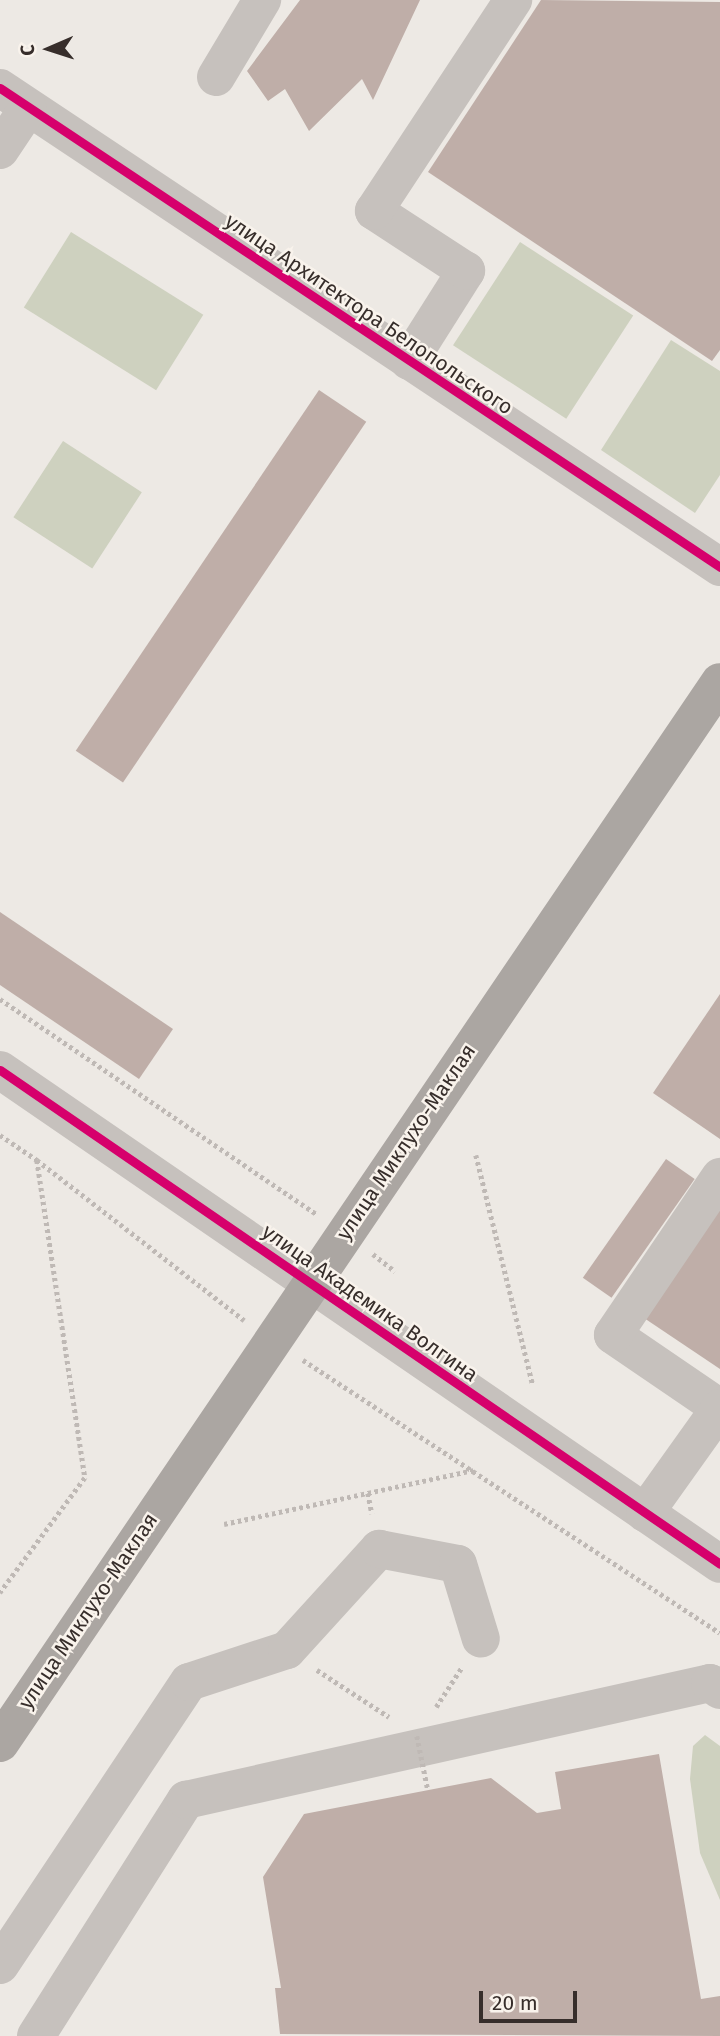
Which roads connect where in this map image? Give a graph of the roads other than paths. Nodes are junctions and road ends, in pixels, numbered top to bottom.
1 (262, 0) edge
2 (513, 0) edge
3 (216, 77) dead end
4 (14, 98) edge
5 (0, 150) edge
6 (409, 361) junction
7 (720, 567) edge
8 (720, 682) edge
9 (0, 1070) edge
10 (720, 1177) edge
11 (309, 1283) junction
12 (719, 1407) edge
13 (645, 1513) junction
14 (720, 1564) edge
15 (481, 1639) road end
16 (720, 1690) edge
17 (1, 1739) edge
18 (0, 1965) edge
19 (36, 2036) edge

1 - 3 street
2 - 6 street
4 - 5 street
4 - 6 street, улица Архитектора Белопольского
6 - 7 street, улица Архитектора Белопольского
8 - 11 main road, улица Миклухо-Маклая
9 - 11 street, улица Академика Волгина
10 - 12 street
11 - 13 street, улица Академика Волгина
11 - 17 main road, улица Миклухо-Маклая
12 - 13 street
13 - 14 street, улица Академика Волгина
15 - 18 street
16 - 19 street

